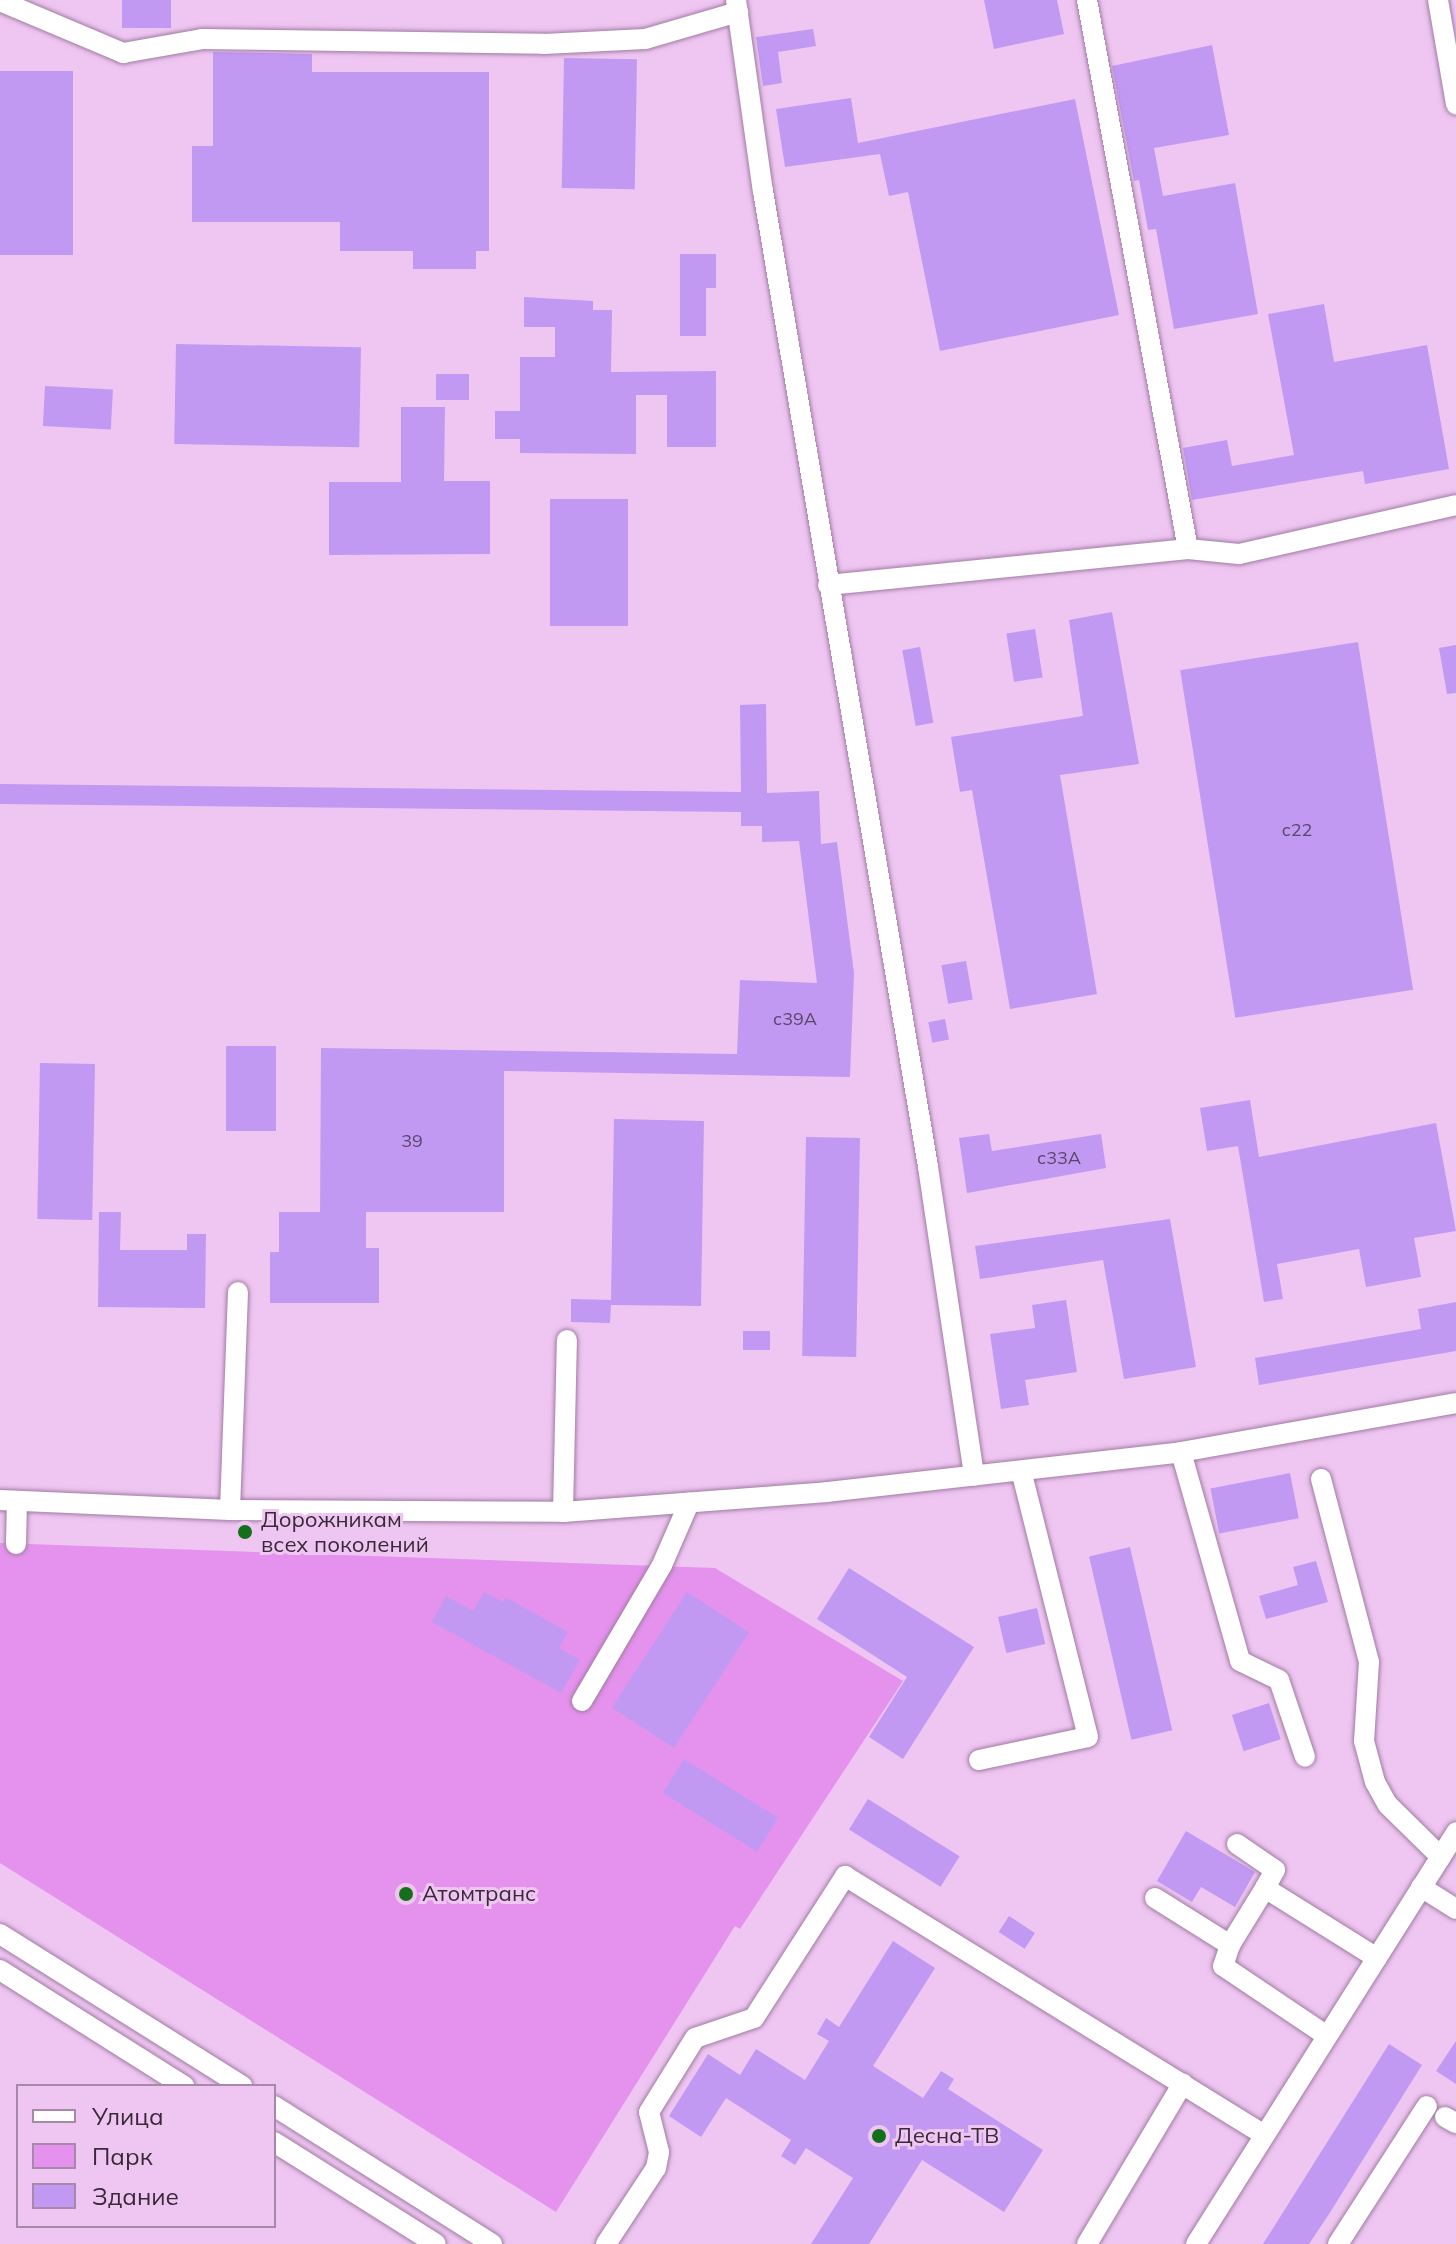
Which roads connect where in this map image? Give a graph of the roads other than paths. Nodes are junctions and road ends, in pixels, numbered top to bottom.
1 (1087, 0) edge
2 (1438, 0) edge
3 (0, 1) edge
4 (737, 6) edge
5 (1456, 104) edge
6 (1456, 505) edge
7 (1188, 549) junction
8 (828, 585) junction
9 (238, 1292) dead end
10 (567, 1340) dead end
11 (1456, 1403) edge
12 (1181, 1452) junction
13 (1021, 1471) junction
14 (974, 1476) junction
15 (1321, 1479) dead end
16 (8, 1500) edge
17 (689, 1503) junction
18 (230, 1510) junction
19 (563, 1512) junction
20 (16, 1544) dead end
21 (582, 1701) dead end
22 (1305, 1757) dead end
23 (979, 1760) dead end
24 (1456, 1832) edge
25 (1237, 1844) dead end
26 (1441, 1857) junction
27 (1421, 1887) junction
28 (1265, 1888) junction
29 (1155, 1898) dead end
30 (1456, 1909) edge
31 (0, 1934) edge
32 (1230, 1945) junction
33 (1377, 1958) junction
34 (0, 1970) edge
35 (108, 2002) junction
36 (91, 2028) junction
37 (1327, 2036) junction
38 (1183, 2083) junction
39 (181, 2084) edge
40 (239, 2084) edge
41 (1427, 2106) dead end
42 (276, 2107) edge
43 (1265, 2135) junction
44 (276, 2143) edge
45 (1205, 2241) edge
46 (436, 2244) edge
47 (492, 2244) edge
48 (606, 2244) edge
49 (1087, 2244) edge
50 (1338, 2244) edge

1 - 7 street
2 - 5 street
3 - 4 street
4 - 8 street
6 - 7 street
7 - 8 street
8 - 14 street
9 - 18 street
10 - 19 street
11 - 12 street
12 - 13 street
12 - 22 street
13 - 14 street
13 - 23 street
14 - 17 street
15 - 26 street
16 - 18 street
16 - 20 street
17 - 19 street
17 - 21 street
18 - 19 street
24 - 26 street
25 - 28 street
26 - 27 street
27 - 30 street
27 - 33 street
28 - 32 street
28 - 33 street
29 - 32 street
31 - 35 street
32 - 37 street
33 - 37 street
34 - 36 street
35 - 36 street
35 - 40 street
36 - 39 street
37 - 43 street
38 - 43 street
38 - 48 street
38 - 49 street
41 - 50 street
42 - 47 street
43 - 45 street
44 - 46 street

